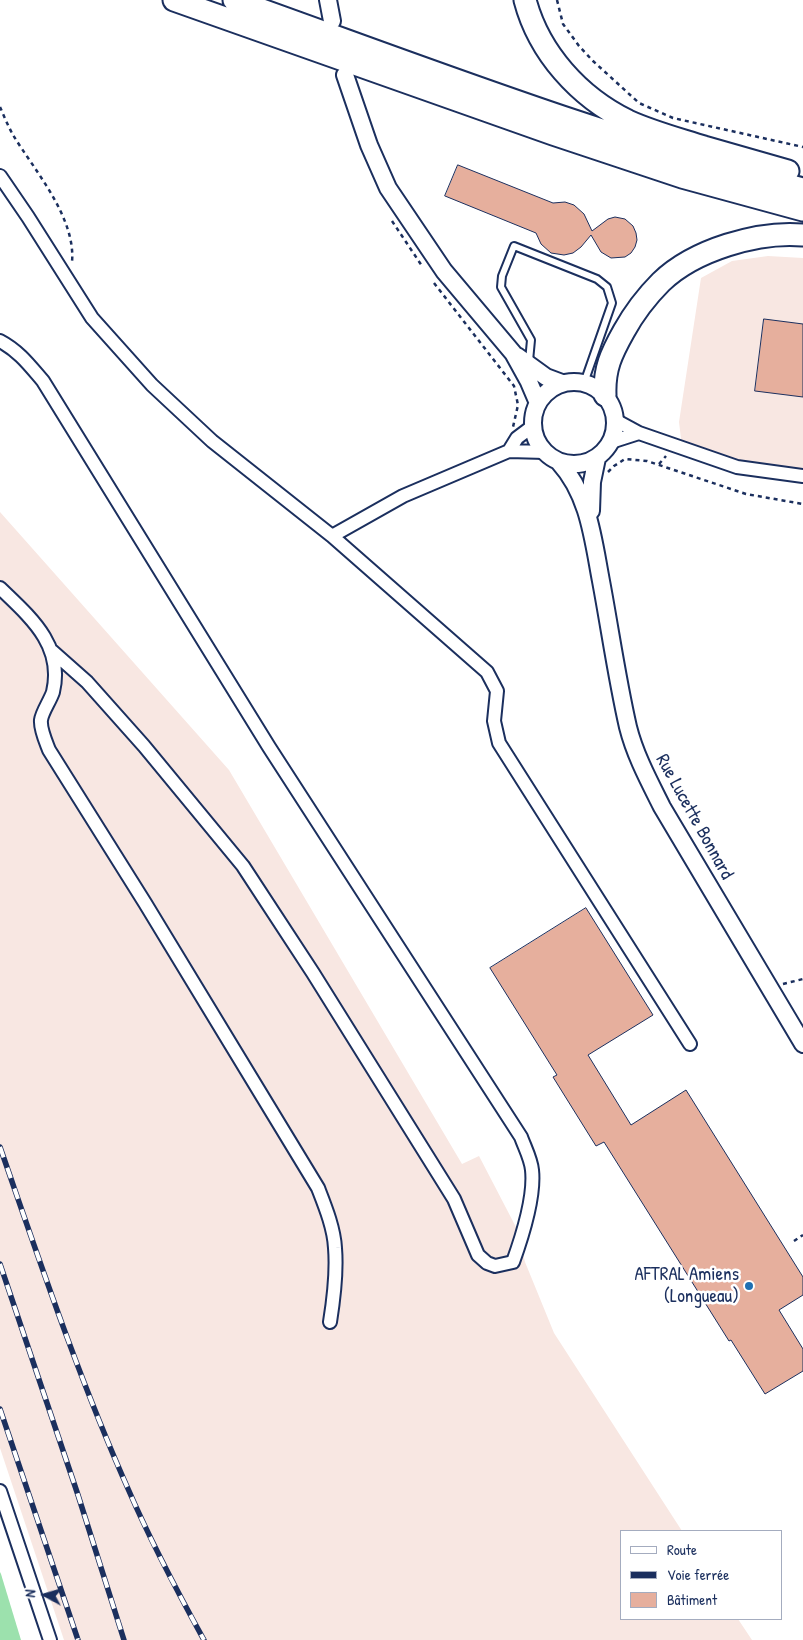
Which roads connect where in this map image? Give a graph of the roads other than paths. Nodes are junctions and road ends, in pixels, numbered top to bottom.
1 (174, 0) edge
2 (234, 0) edge
3 (328, 0) edge
4 (525, 0) edge
5 (332, 21) dead end
6 (345, 76) dead end
7 (0, 176) edge
8 (803, 176) edge
9 (803, 189) edge
10 (803, 210) edge
11 (803, 235) edge
12 (0, 341) edge
13 (513, 353) junction
14 (529, 363) junction
15 (584, 383) junction
16 (562, 384) junction
17 (605, 396) junction
18 (538, 403) junction
19 (615, 420) junction
20 (533, 426) junction
21 (639, 433) junction
22 (611, 442) junction
23 (509, 450) junction
24 (545, 452) junction
25 (597, 458) junction
26 (559, 462) junction
27 (803, 476) edge
28 (592, 531) junction
29 (332, 536) junction
30 (0, 588) edge
31 (52, 651) junction
32 (690, 1044) dead end
33 (803, 1044) edge
34 (330, 1322) dead end
35 (0, 1491) edge
36 (50, 1640) edge

1 - 10 highway
2 - 9 highway
3 - 5 street
4 - 8 highway
6 - 13 street
7 - 29 street
11 - 17 highway
12 - 31 street
13 - 14 street
13 - 18 street
14 - 15 lane
14 - 16 street
15 - 16 street
15 - 17 street
16 - 18 street
17 - 19 street
18 - 20 street
19 - 21 street
19 - 22 street
20 - 23 street
20 - 24 street
21 - 22 street
21 - 27 street
22 - 25 street
23 - 24 street
23 - 29 street
24 - 26 street
25 - 26 street
25 - 28 street, Rue Lucette Bonnard
26 - 28 street, Rue Lucette Bonnard
28 - 33 street, Rue Lucette Bonnard
29 - 32 street
30 - 31 street
31 - 34 street
35 - 36 street

